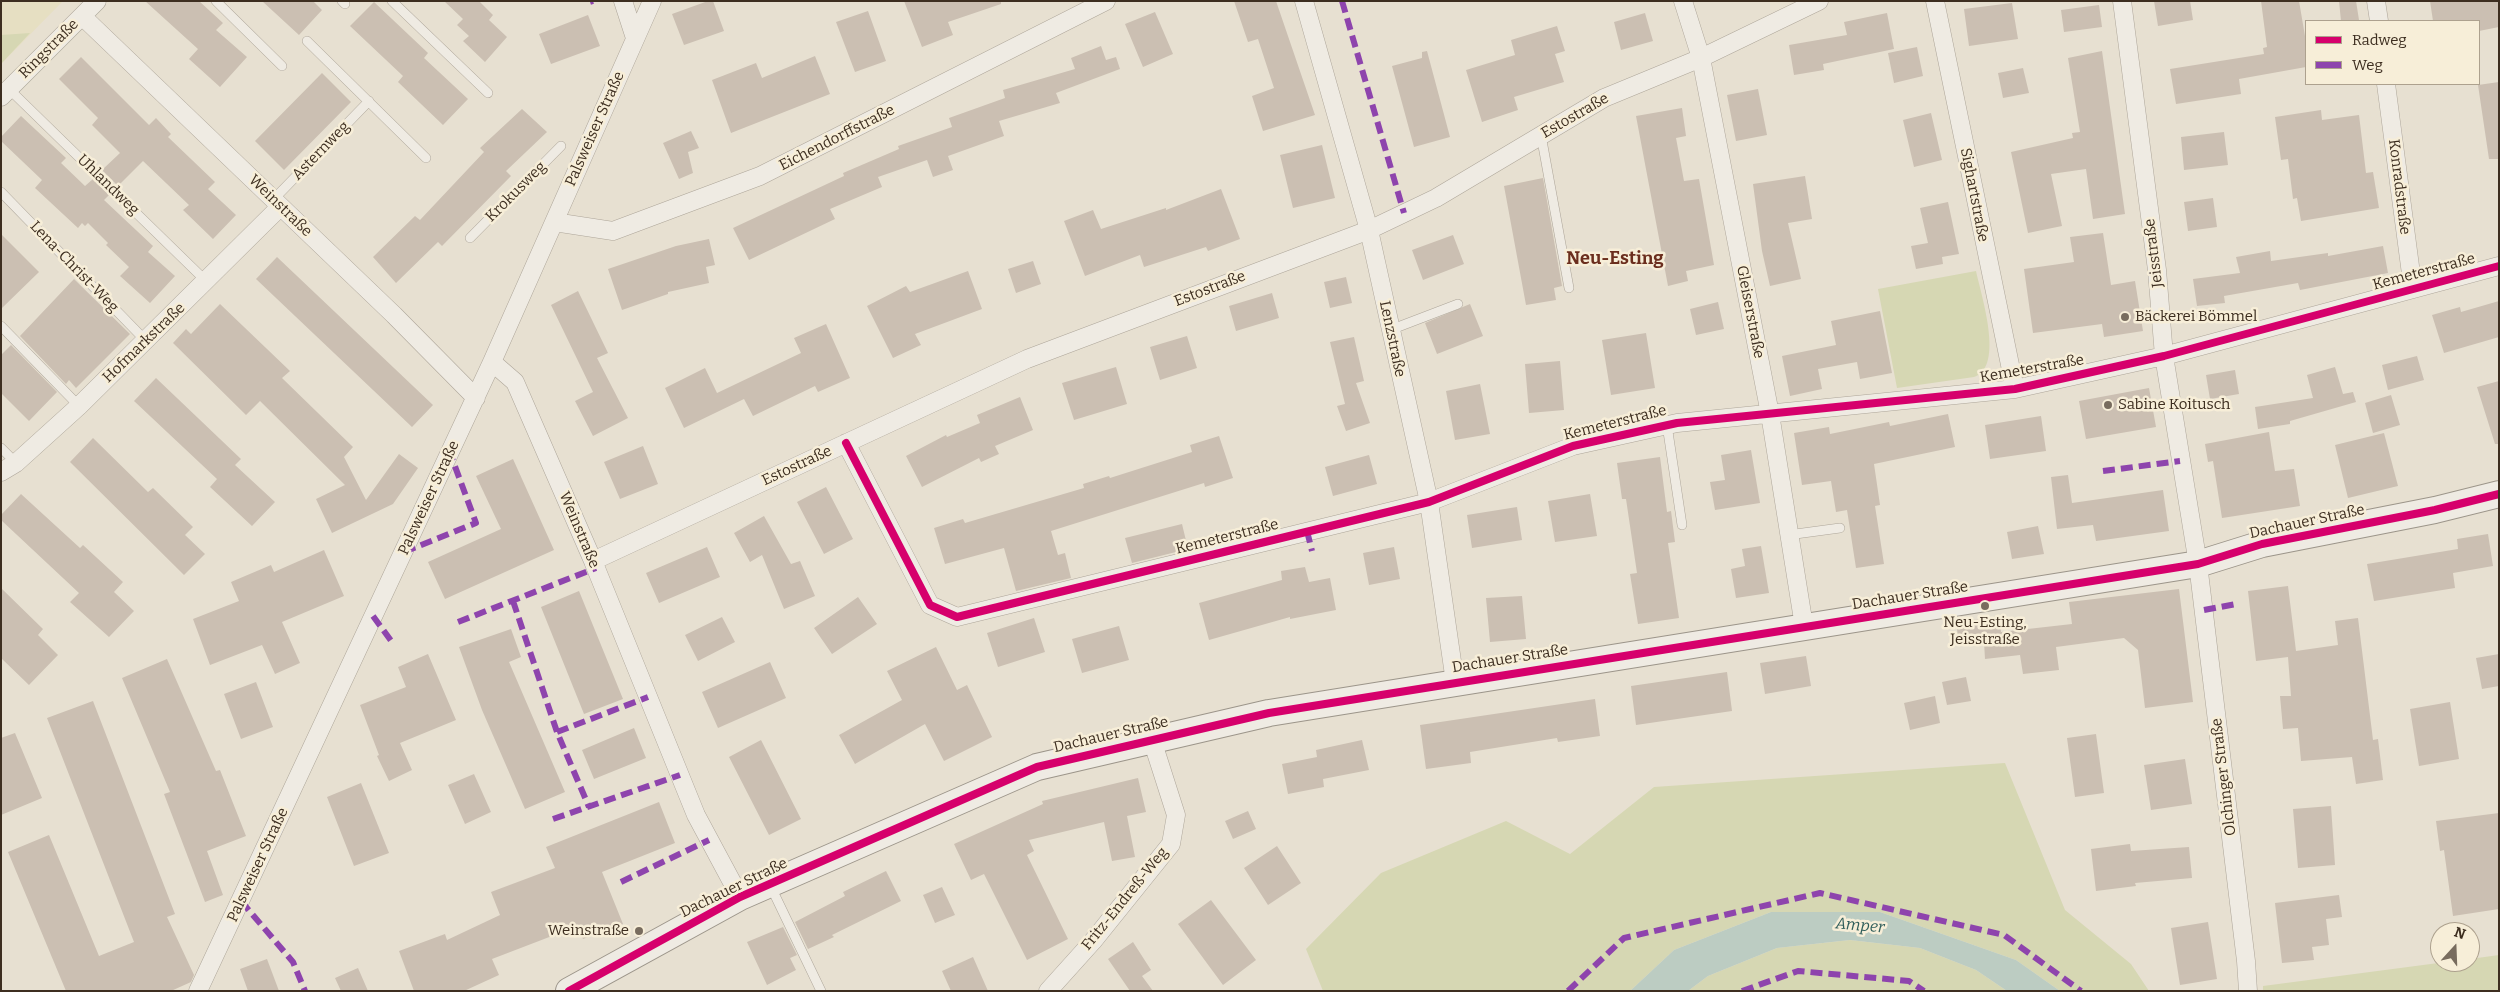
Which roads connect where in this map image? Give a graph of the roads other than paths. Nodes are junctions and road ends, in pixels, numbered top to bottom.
1 (97, 1) edge
2 (216, 1) edge
3 (392, 1) edge
4 (623, 1) edge
5 (652, 1) edge
6 (1106, 1) edge
7 (1304, 1) edge
8 (1683, 1) edge
9 (1819, 1) edge
10 (1934, 1) edge
11 (2122, 1) edge
12 (2376, 1) edge
13 (82, 16) junction
14 (2379, 20) edge
15 (635, 38) junction
16 (307, 41) dead end
17 (1701, 58) junction
18 (282, 66) dead end
19 (2386, 85) edge
20 (5, 93) edge
21 (488, 93) dead end
22 (369, 101) junction
23 (1541, 136) junction
24 (561, 146) dead end
25 (426, 158) dead end
26 (1, 192) edge
27 (276, 204) junction
28 (554, 222) junction
29 (1369, 230) junction
30 (470, 238) dead end
31 (2499, 266) edge
32 (207, 282) junction
33 (1569, 288) dead end
34 (2413, 290) junction
35 (1458, 304) dead end
36 (1, 326) edge
37 (1390, 330) junction
38 (146, 341) junction
39 (2164, 356) junction
40 (492, 362) junction
41 (2015, 389) junction
42 (476, 398) junction
43 (79, 406) junction
44 (1770, 414) junction
45 (1667, 425) junction
46 (846, 443) junction
47 (1, 448) edge
48 (8, 467) edge
49 (2499, 494) edge
50 (1429, 502) junction
51 (1682, 524) dead end
52 (1840, 528) dead end
53 (1788, 534) junction
54 (593, 561) junction
55 (2198, 564) junction
56 (1804, 626) junction
57 (1455, 682) junction
58 (1152, 740) junction
59 (769, 884) junction
60 (740, 897) junction
61 (198, 991) edge
62 (569, 991) edge
63 (821, 991) edge
64 (1048, 991) edge
65 (2248, 991) edge

1 - 13 street, Ringstraße
2 - 18 lane
3 - 21 lane
4 - 15 street
5 - 15 street, Palsweiser Straße
6 - 28 street, Eichendorffstraße
7 - 29 street, Lenzstraße
8 - 17 street, Gleiserstraße
9 - 17 street, Estostraße
10 - 41 street, Sighartstraße
11 - 39 street, Jeisstraße
12 - 14 street
13 - 20 street, Ringstraße
13 - 27 street, Weinstraße
15 - 28 street, Palsweiser Straße
16 - 22 lane
17 - 23 street, Estostraße
17 - 44 street, Gleiserstraße
19 - 34 street, Konradstraße
20 - 32 lane, Uhlandweg
22 - 25 lane
22 - 27 lane, Asternweg
23 - 29 street, Estostraße
23 - 33 lane
24 - 30 lane, Krokusweg
26 - 38 lane, Lena-Christ-Weg
27 - 32 street, Hofmarkstraße
27 - 42 street, Weinstraße
28 - 40 street, Palsweiser Straße
29 - 37 street, Lenzstraße
29 - 46 street, Estostraße
31 - 34 street, Kemeterstraße
32 - 38 street, Hofmarkstraße
34 - 39 street, Kemeterstraße
35 - 37 lane
36 - 43 lane
37 - 50 street, Lenzstraße
38 - 43 street, Hofmarkstraße
39 - 41 street, Kemeterstraße
39 - 55 street, Jeisstraße
40 - 42 street, Palsweiser Straße
40 - 54 street, Weinstraße
41 - 44 street, Kemeterstraße
42 - 61 street, Palsweiser Straße
43 - 48 street, Hofmarkstraße
44 - 45 street, Kemeterstraße
44 - 53 street, Gleiserstraße
45 - 50 street, Kemeterstraße
45 - 51 lane
46 - 50 street, Kemeterstraße
46 - 54 street, Estostraße
47 - 48 lane
49 - 55 street, Dachauer Straße
50 - 57 street, Lenzstraße
52 - 53 lane
53 - 56 street, Gleiserstraße
54 - 60 street, Weinstraße
55 - 56 street, Dachauer Straße
55 - 65 street, Olchinger Straße
56 - 57 street, Dachauer Straße
57 - 58 street, Dachauer Straße
58 - 59 street, Dachauer Straße
58 - 64 street, Fritz-Endreß-Weg
59 - 60 street, Dachauer Straße
59 - 63 lane
60 - 62 street, Dachauer Straße

